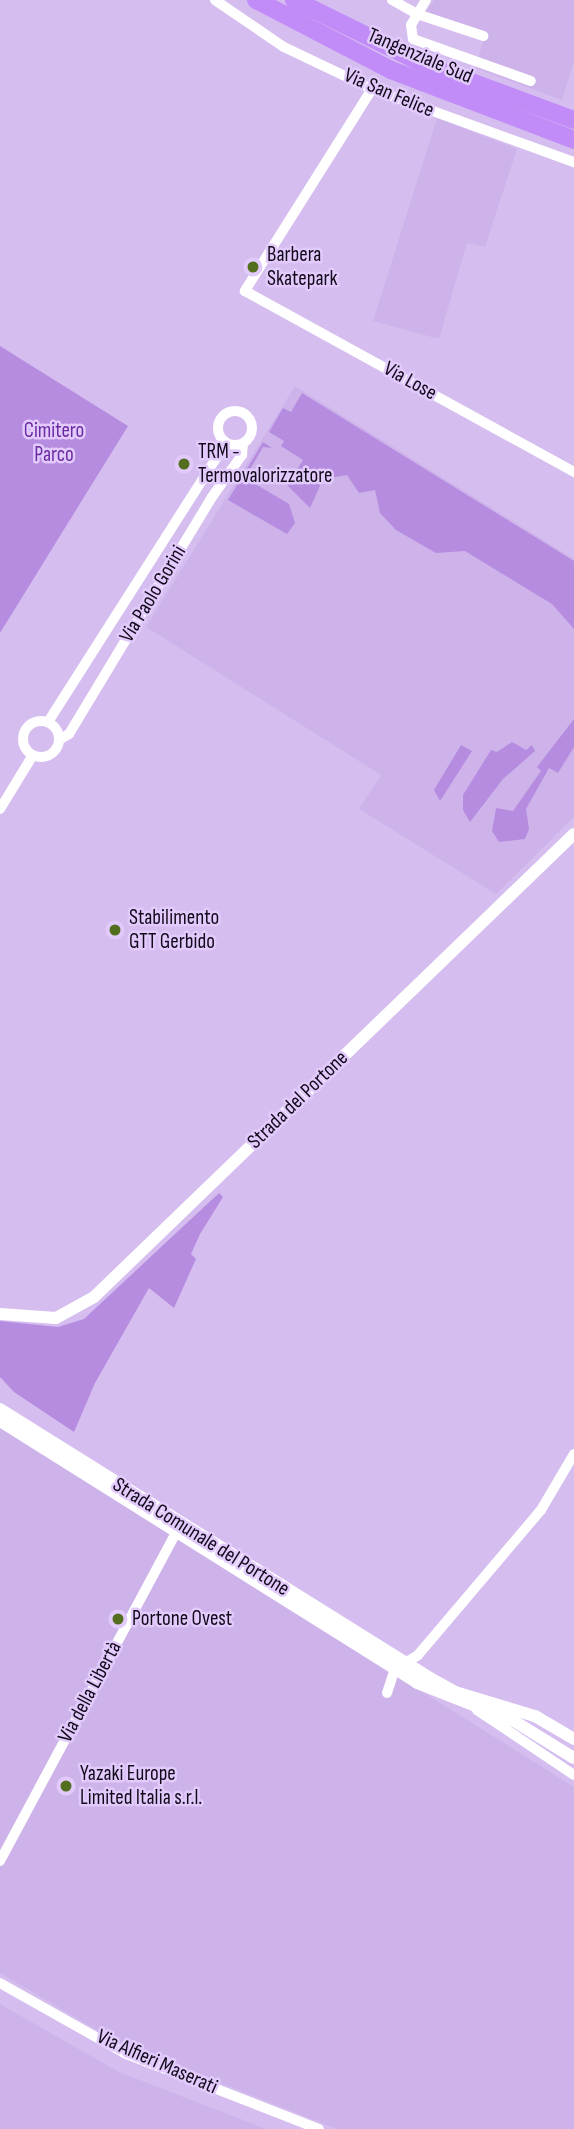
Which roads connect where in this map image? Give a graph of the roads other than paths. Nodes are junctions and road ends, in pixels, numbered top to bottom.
1 (215, 0) edge
2 (256, 0) edge
3 (294, 0) edge
4 (391, 0) edge
5 (426, 0) edge
6 (417, 14) junction
7 (483, 36) dead end
8 (531, 81) dead end
9 (372, 89) junction
10 (574, 120) edge
11 (574, 140) edge
12 (574, 162) edge
13 (226, 443) junction
14 (243, 444) junction
15 (574, 472) edge
16 (48, 722) junction
17 (58, 740) junction
18 (33, 755) junction
19 (0, 809) edge
20 (574, 834) edge
21 (0, 1314) edge
22 (0, 1409) edge
23 (0, 1421) edge
24 (574, 1454) edge
25 (179, 1528) junction
26 (400, 1666) junction
27 (387, 1693) dead end
28 (474, 1707) junction
29 (574, 1739) edge
30 (574, 1758) edge
31 (574, 1775) edge
32 (0, 1861) edge
33 (0, 1983) edge
34 (319, 2129) edge

1 - 9 street, Via San Felice
2 - 11 highway, Tangenziale Sud
3 - 10 highway, Tangenziale Sud
4 - 6 street
5 - 6 street
6 - 7 street
6 - 8 street
9 - 12 street, Via San Felice
9 - 15 street, Via Lose
13 - 14 street
13 - 14 street
13 - 16 street, Via Paolo Gorini
14 - 17 street, Via Paolo Gorini
16 - 17 street
16 - 18 street, Via Paolo Gorini
17 - 18 street, Via Paolo Gorini
18 - 19 street, Via Paolo Gorini
20 - 21 street, Strada del Portone
22 - 25 street, Strada Comunale del Portone
23 - 25 street, Strada Comunale del Portone
24 - 26 street
25 - 26 street, Strada Comunale del Portone
25 - 32 street, Via della Libertà
26 - 27 street
26 - 28 street, Strada Comunale del Portone
26 - 29 street, Strada Comunale del Portone
28 - 30 street, Strada Comunale del Portone
28 - 31 street, Strada Comunale del Portone
33 - 34 street, Via Alfieri Maserati

